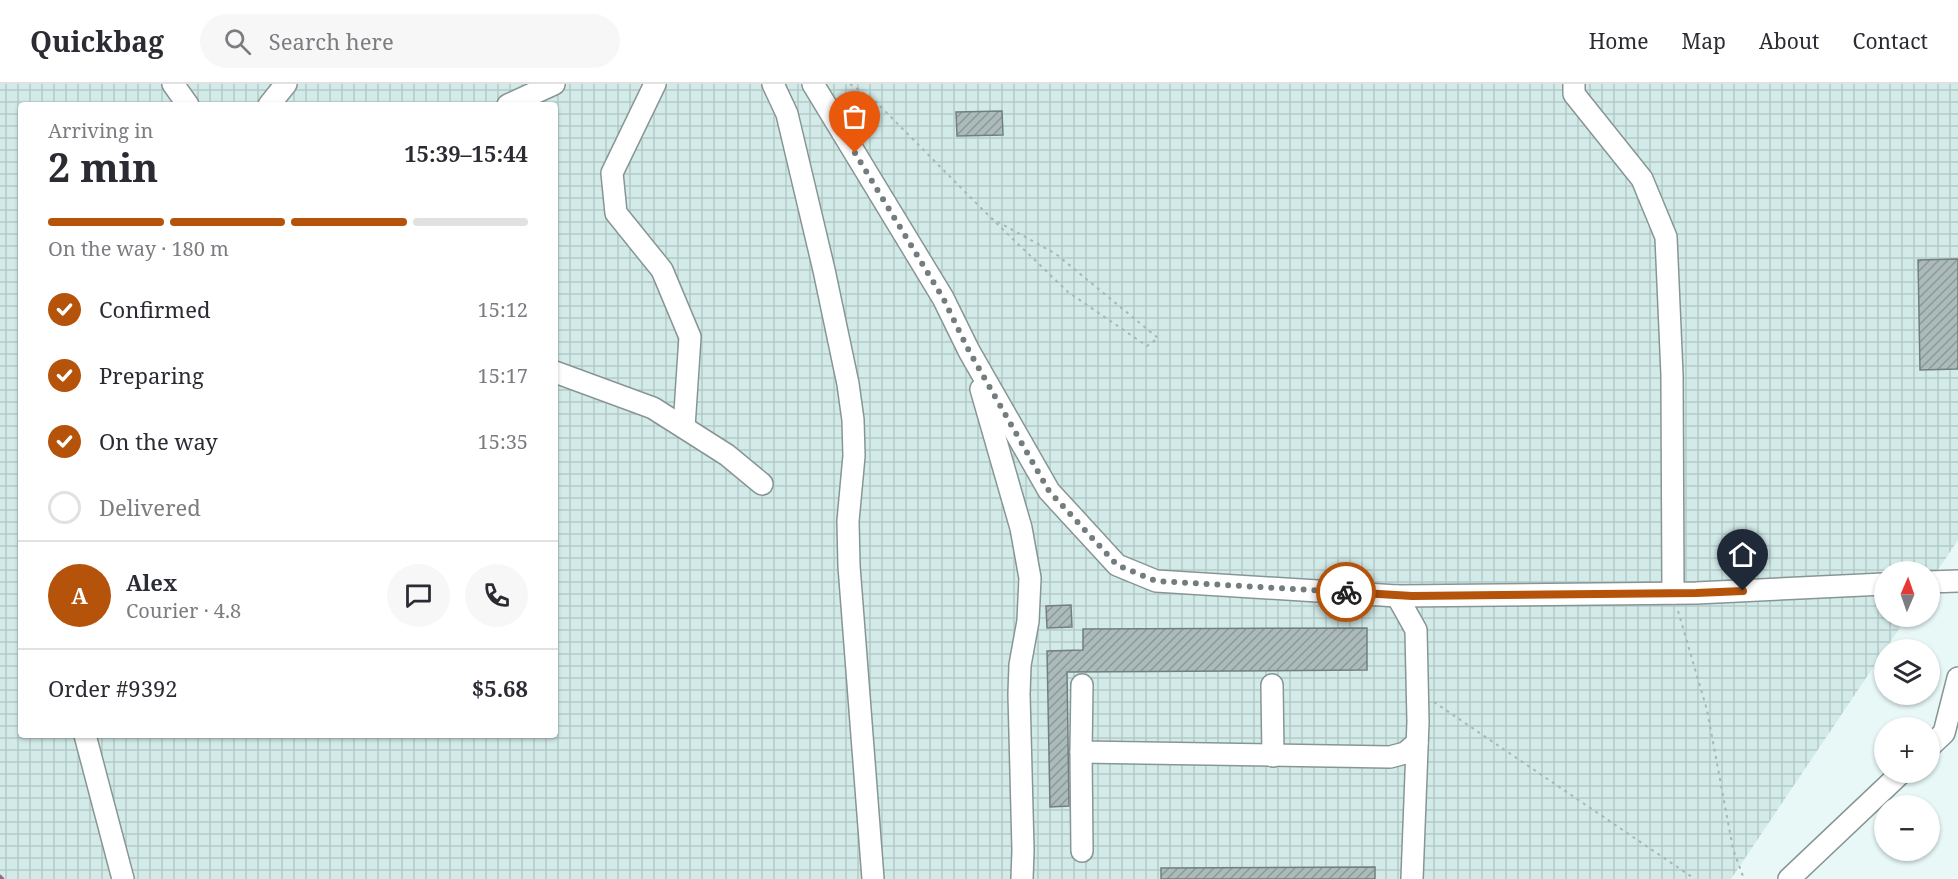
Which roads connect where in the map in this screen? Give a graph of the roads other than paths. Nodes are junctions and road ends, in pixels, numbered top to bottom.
1 (173, 84) edge
2 (286, 84) edge
3 (554, 84) edge
4 (655, 84) edge
5 (773, 84) edge
6 (813, 84) edge
7 (1574, 84) edge
8 (186, 102) edge
9 (271, 102) edge
10 (515, 102) edge
11 (969, 351) junction
12 (558, 373) edge
13 (684, 427) junction
14 (762, 484) dead end
15 (1958, 580) edge
16 (1940, 581) edge
17 (1874, 584) edge
18 (1673, 593) junction
19 (1397, 596) junction
20 (1958, 678) edge
21 (1082, 685) dead end
22 (1272, 685) dead end
23 (1940, 737) edge
24 (86, 738) edge
25 (1417, 742) junction
26 (1081, 752) junction
27 (1273, 756) junction
28 (1890, 783) edge
29 (1082, 851) dead end
30 (1414, 877) edge
31 (123, 879) edge
32 (873, 879) edge
33 (1022, 879) edge
34 (1789, 879) edge

1 - 8 street
2 - 9 street
3 - 10 street
4 - 13 street
5 - 32 street
6 - 11 street
7 - 18 street
11 - 19 street
11 - 33 street
12 - 13 street
13 - 14 street
15 - 16 street
17 - 18 street
18 - 19 street
19 - 25 street
20 - 23 street
21 - 26 street
22 - 27 street
24 - 31 street
25 - 27 street
25 - 30 street
26 - 27 street
26 - 29 street
28 - 34 street

